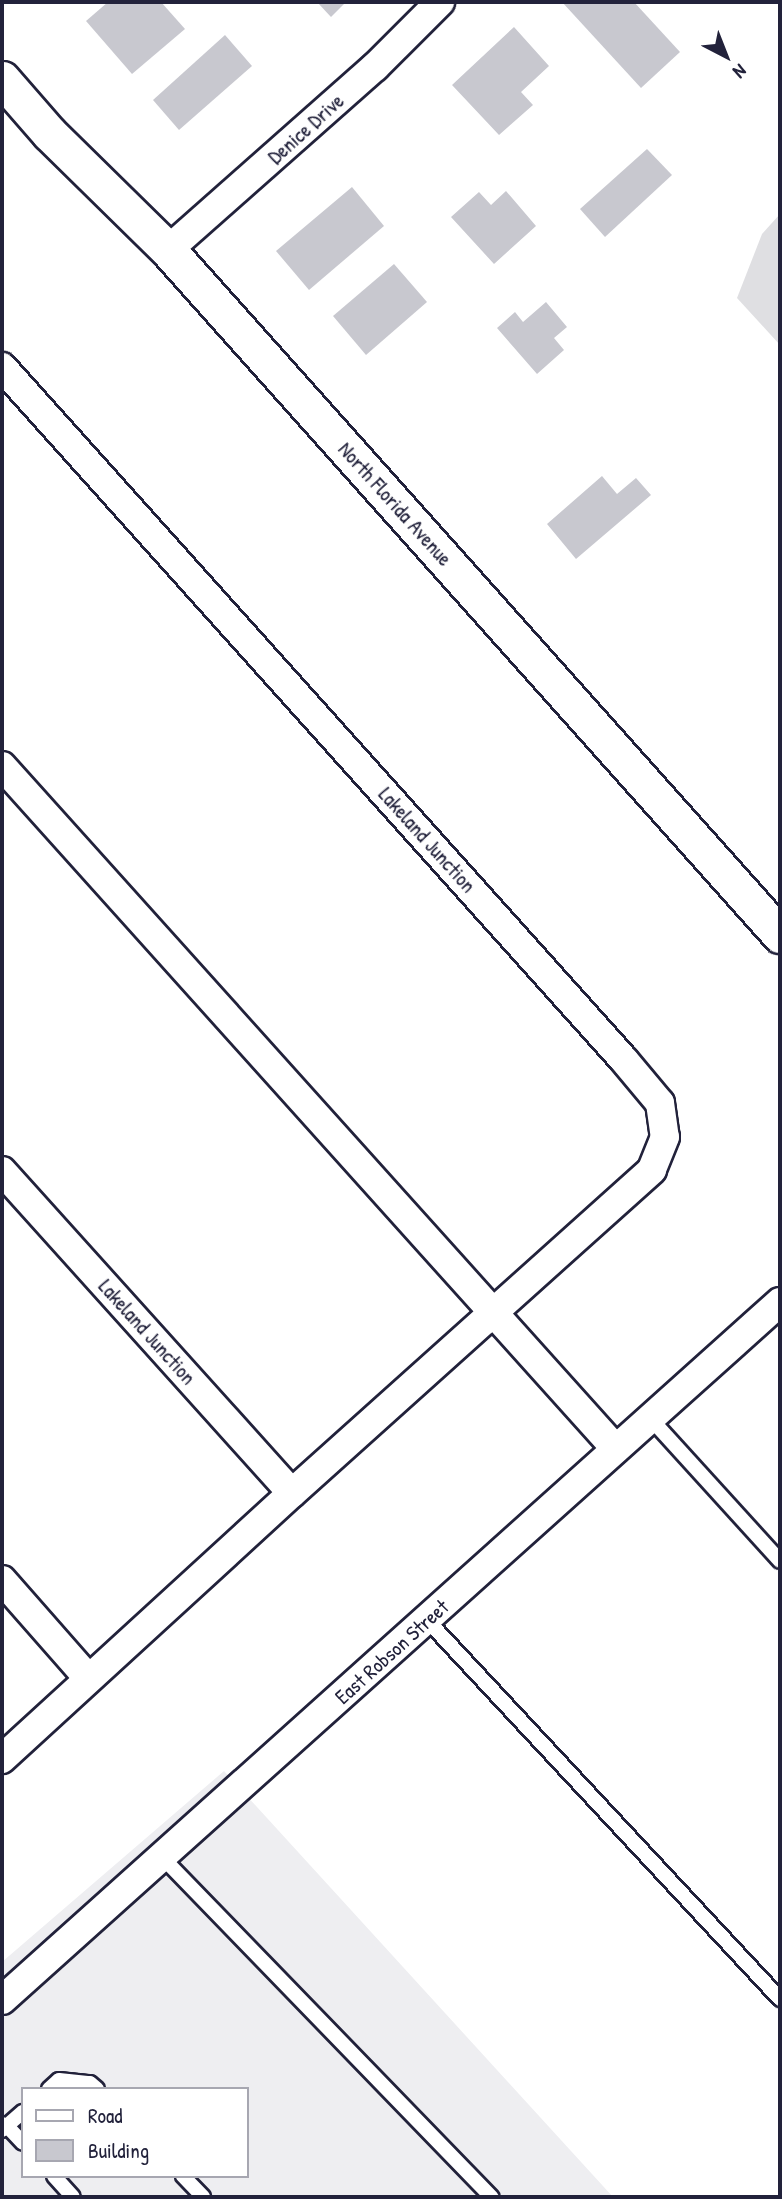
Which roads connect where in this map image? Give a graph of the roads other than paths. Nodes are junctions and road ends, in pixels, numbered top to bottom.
1 (440, 2) edge
2 (2, 79) edge
3 (168, 250) junction
4 (2, 367) edge
5 (2, 766) edge
6 (780, 935) edge
7 (2, 1171) edge
8 (780, 1302) edge
9 (492, 1312) junction
10 (650, 1418) junction
11 (616, 1449) junction
12 (292, 1493) junction
13 (780, 1561) edge
14 (2, 1580) edge
15 (427, 1620) junction
16 (88, 1678) junction
17 (2, 1759) edge
18 (161, 1856) junction
19 (780, 1999) edge
20 (2, 2000) edge
21 (51, 2087) edge
22 (95, 2087) edge
23 (21, 2114) edge
24 (4, 2127) edge
25 (21, 2141) edge
26 (56, 2178) edge
27 (185, 2178) edge
28 (73, 2197) edge
29 (203, 2197) edge
30 (492, 2197) edge

1 - 3 street, Denice Drive
2 - 3 street, North Florida Avenue
3 - 6 street, North Florida Avenue
4 - 9 street, Lakeland Junction
5 - 9 street
7 - 12 street, Lakeland Junction
8 - 10 street, East Robson Street
9 - 11 street
9 - 12 street, Lakeland Junction
10 - 11 street, East Robson Street
10 - 13 lane
11 - 15 street, East Robson Street
12 - 16 street, Lakeland Junction
14 - 16 street
15 - 18 street, East Robson Street
15 - 19 lane
16 - 17 street, Lakeland Junction
18 - 20 street, East Robson Street
18 - 30 lane
21 - 22 lane
23 - 24 lane
24 - 25 lane
26 - 28 lane
27 - 29 lane

